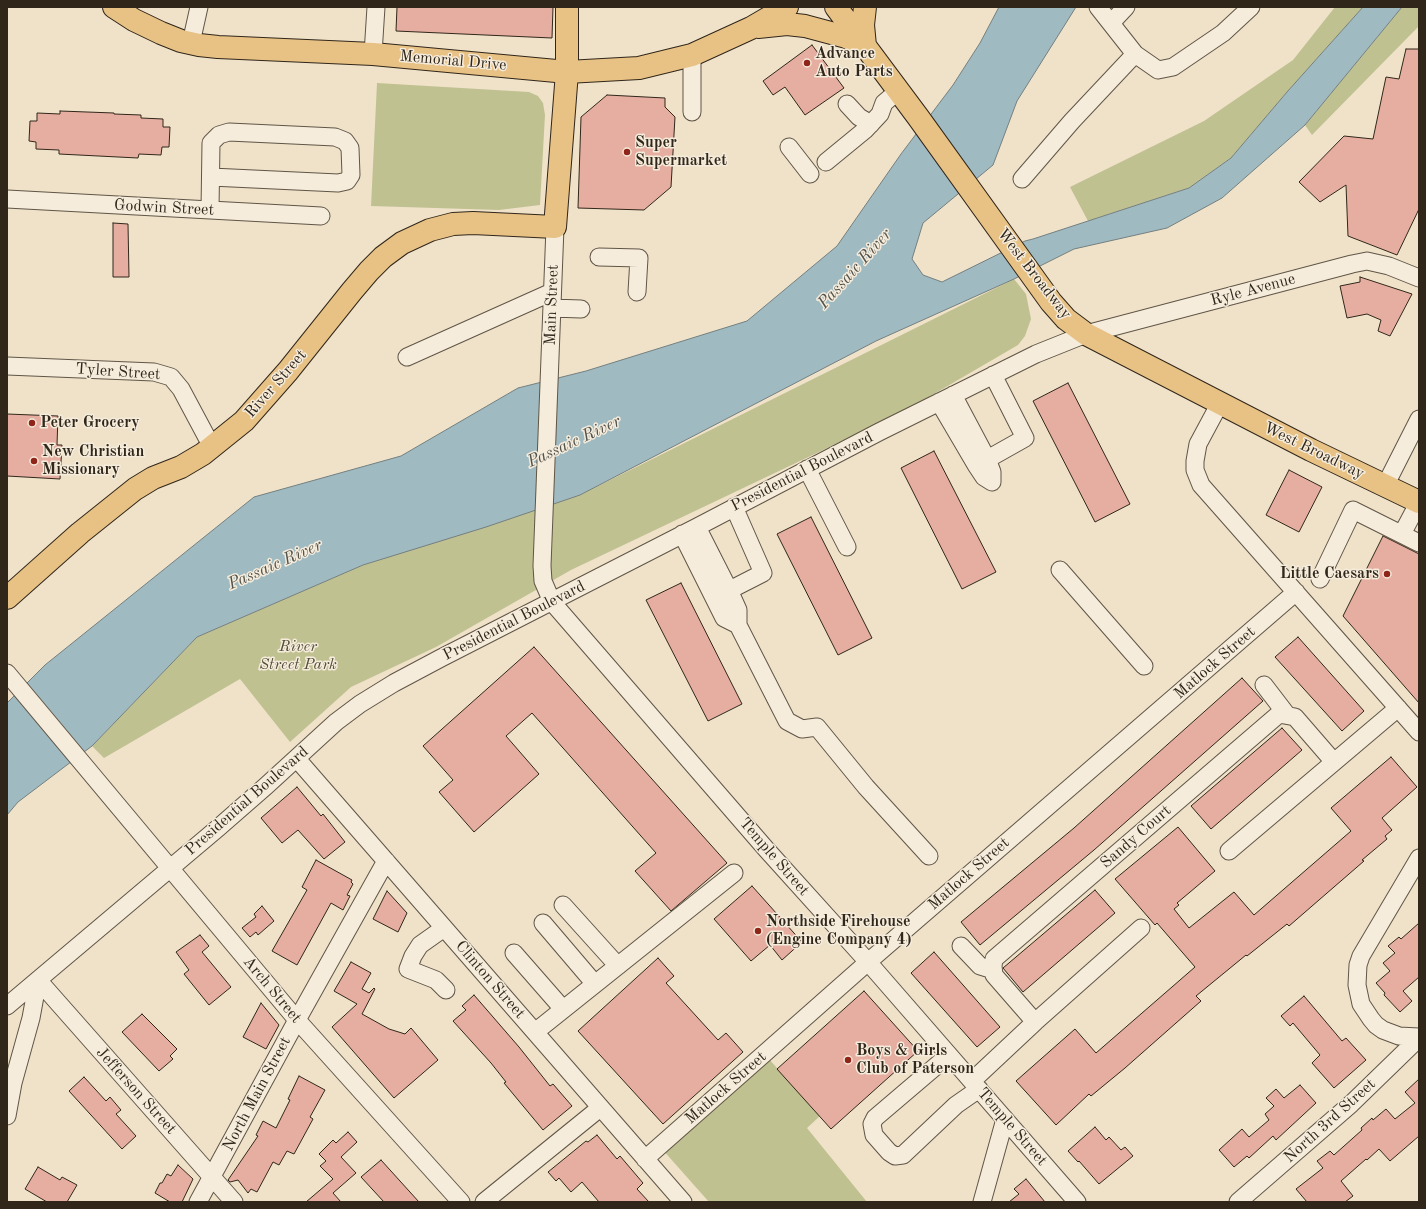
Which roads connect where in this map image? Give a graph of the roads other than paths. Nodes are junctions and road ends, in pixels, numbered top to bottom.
1 (114, 7) edge
2 (199, 7) edge
3 (376, 7) edge
4 (567, 7) edge
5 (787, 7) edge
6 (836, 7) edge
7 (865, 7) edge
8 (1098, 7) edge
9 (1126, 7) edge
10 (1251, 7) edge
11 (1111, 23) junction
12 (751, 28) junction
13 (191, 43) junction
14 (865, 46) junction
15 (373, 54) junction
16 (1134, 54) junction
17 (692, 55) junction
18 (567, 72) junction
19 (898, 90) junction
20 (847, 104) dead end
21 (692, 112) dead end
22 (871, 124) junction
23 (789, 147) dead end
24 (826, 162) dead end
25 (810, 174) dead end
26 (211, 177) junction
27 (1022, 179) dead end
28 (7, 199) edge
29 (210, 210) junction
30 (321, 216) dead end
31 (556, 227) junction
32 (599, 257) dead end
33 (1419, 278) edge
34 (637, 292) dead end
35 (552, 300) junction
36 (581, 309) dead end
37 (1086, 334) junction
38 (407, 357) dead end
39 (7, 366) edge
40 (993, 375) junction
41 (946, 398) junction
42 (1220, 403) junction
43 (1419, 419) edge
44 (212, 447) junction
45 (981, 462) junction
46 (807, 469) junction
47 (992, 482) dead end
48 (1385, 486) junction
49 (1419, 502) edge
50 (734, 507) junction
51 (690, 531) junction
52 (1402, 534) junction
53 (1419, 543) edge
54 (847, 547) dead end
55 (1060, 570) dead end
56 (1320, 579) dead end
57 (729, 590) junction
58 (1296, 592) junction
59 (7, 598) edge
60 (714, 598) junction
61 (552, 602) junction
62 (738, 625) junction
63 (1144, 666) dead end
64 (10, 677) edge
65 (1264, 685) dead end
66 (1398, 708) junction
67 (1287, 715) junction
68 (1419, 732) edge
69 (297, 759) junction
70 (1334, 762) junction
71 (1229, 850) dead end
72 (928, 856) dead end
73 (1419, 858) edge
74 (386, 861) junction
75 (169, 868) junction
76 (734, 873) dead end
77 (563, 905) dead end
78 (543, 923) dead end
79 (444, 928) junction
80 (1141, 928) dead end
81 (961, 946) dead end
82 (514, 953) dead end
83 (868, 962) junction
84 (618, 966) junction
85 (993, 970) junction
86 (38, 980) junction
87 (595, 984) junction
88 (446, 990) dead end
89 (7, 1006) edge
90 (563, 1009) junction
91 (297, 1020) junction
92 (1035, 1022) junction
93 (535, 1032) junction
94 (1419, 1038) edge
95 (949, 1055) junction
96 (975, 1085) junction
97 (600, 1108) junction
98 (7, 1116) edge
99 (1005, 1119) junction
100 (645, 1159) junction
101 (212, 1177) junction
102 (198, 1202) edge
103 (234, 1202) edge
104 (461, 1202) edge
105 (484, 1202) edge
106 (683, 1202) edge
107 (982, 1202) edge
108 (1077, 1202) edge
109 (1238, 1202) edge

1 - 13 main road, Memorial Drive
2 - 13 street
3 - 15 street
4 - 18 main road, Main Street
5 - 12 main road, Memorial Drive
6 - 14 main road, West Broadway
7 - 14 main road
8 - 11 street
9 - 11 street
10 - 16 street
11 - 16 street
12 - 14 main road
12 - 17 main road, Memorial Drive
13 - 15 main road, Memorial Drive
14 - 19 main road, West Broadway
15 - 18 main road, Memorial Drive
16 - 27 street
17 - 18 main road, Memorial Drive
17 - 21 street
18 - 31 main road, Main Street
19 - 22 street
19 - 37 main road, West Broadway
20 - 22 street
22 - 24 street
23 - 25 street
26 - 26 street
26 - 29 street
28 - 29 street, Godwin Street
29 - 30 street, Godwin Street
31 - 35 street, Main Street
31 - 44 main road, River Street
32 - 34 street
33 - 37 street, Ryle Avenue
35 - 36 street
35 - 38 street
35 - 61 street, Main Street
37 - 40 street, Presidential Boulevard
37 - 42 main road, West Broadway
39 - 44 street, Tyler Street
40 - 41 street, Presidential Boulevard
40 - 45 street
41 - 45 street
41 - 46 street, Presidential Boulevard
42 - 48 main road, West Broadway
42 - 58 street
43 - 48 street
44 - 59 main road, River Street
45 - 47 street
46 - 50 street, Presidential Boulevard
46 - 54 street
48 - 49 main road, West Broadway
49 - 52 street
50 - 51 street, Presidential Boulevard
50 - 57 street
51 - 57 street
51 - 60 street
51 - 61 street, Presidential Boulevard
52 - 53 street
52 - 56 street
55 - 63 street
57 - 60 street
57 - 62 street
58 - 66 street
58 - 83 street, Matlock Street
60 - 62 street
61 - 69 street, Presidential Boulevard
61 - 83 street, Temple Street
62 - 72 street
64 - 75 street, Arch Street
65 - 67 street
66 - 68 street
66 - 70 street
67 - 70 street
67 - 85 street, Sandy Court
69 - 74 street, Clinton Street
69 - 75 street, Presidential Boulevard
70 - 71 street
73 - 94 street
74 - 79 street, Clinton Street
74 - 91 street, North Main Street
75 - 86 street, Presidential Boulevard
75 - 91 street, Arch Street
76 - 84 street
77 - 84 street
78 - 87 street
79 - 88 street
79 - 93 street, Clinton Street
80 - 92 street
81 - 85 street
82 - 90 street
83 - 95 street, Temple Street
83 - 100 street, Matlock Street
84 - 87 street
85 - 92 street
86 - 89 street, Presidential Boulevard
86 - 98 street
86 - 101 street, Jefferson Street
87 - 90 street
90 - 93 street
91 - 101 street, North Main Street
91 - 104 street, Arch Street
92 - 96 street
93 - 97 street, Clinton Street
94 - 109 street, North 3rd Street
95 - 96 street, Temple Street
95 - 96 street
96 - 99 street, Temple Street
97 - 100 street, Clinton Street
97 - 105 street
99 - 107 street
99 - 108 street, Temple Street
100 - 106 street, Clinton Street
101 - 102 street, North Main Street
101 - 103 street, Jefferson Street

